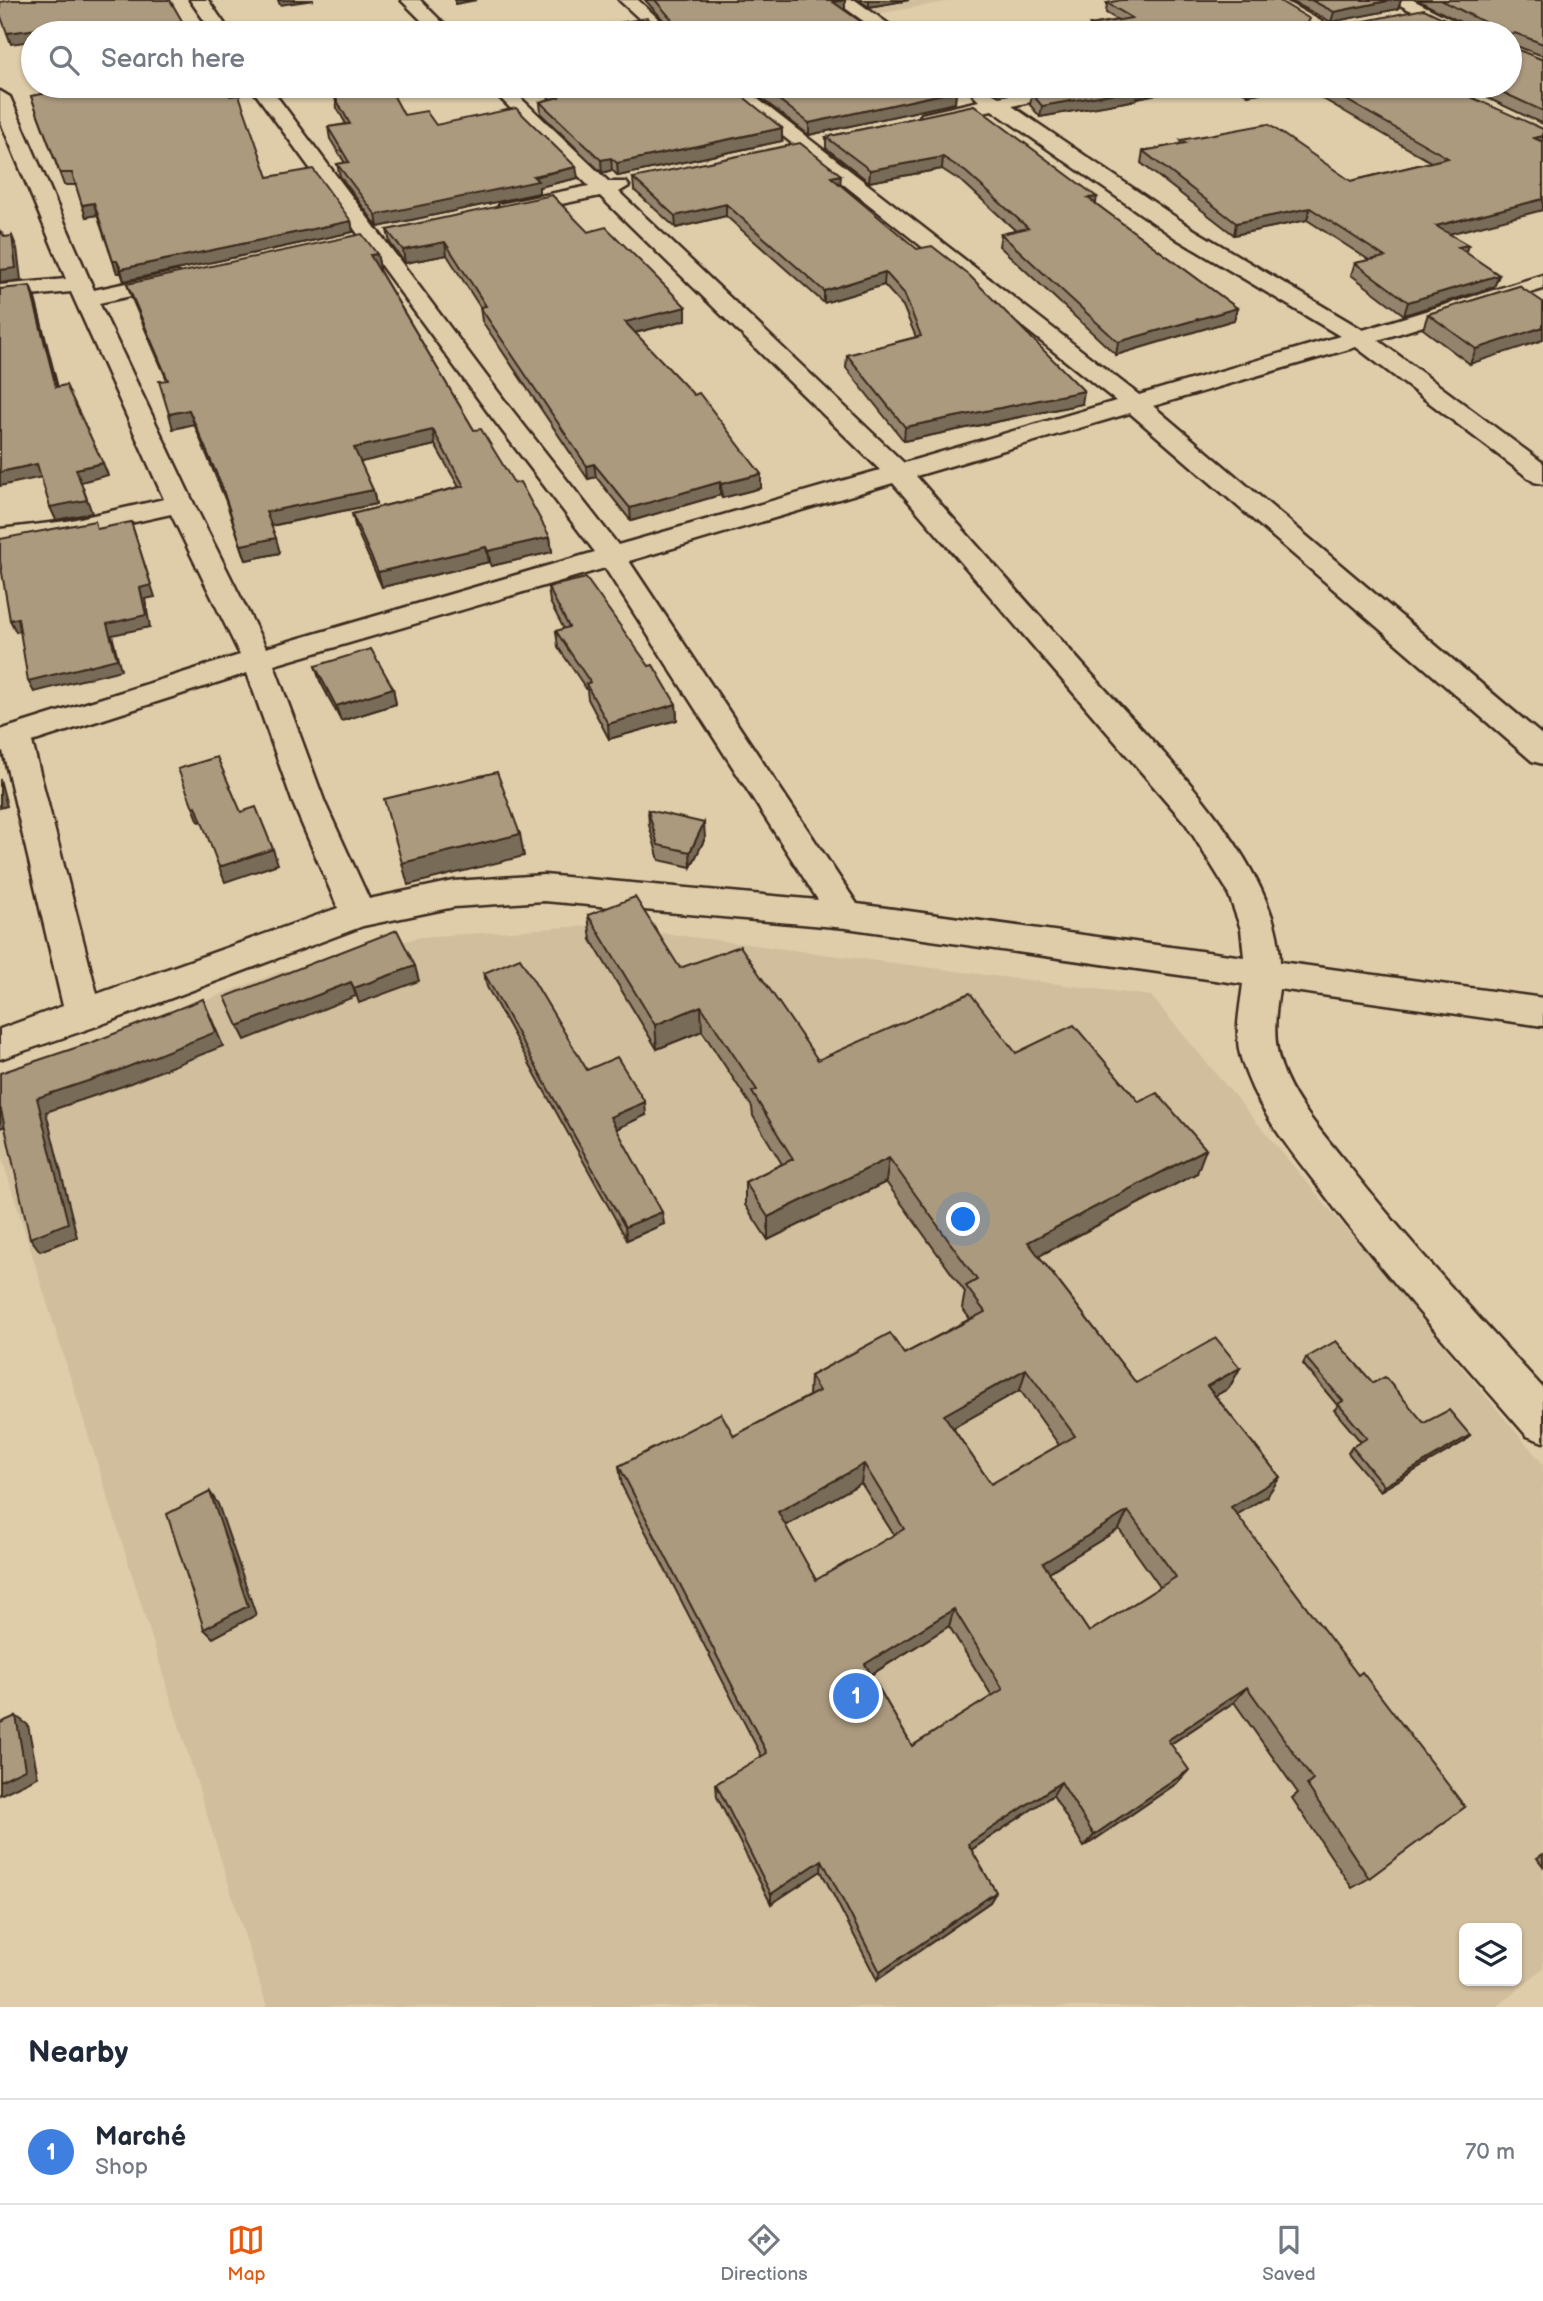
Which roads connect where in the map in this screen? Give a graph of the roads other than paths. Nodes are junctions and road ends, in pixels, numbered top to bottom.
1 (199, 0) edge
2 (410, 0) edge
3 (628, 0) edge
4 (843, 0) edge
5 (1270, 0) edge
6 (1397, 9) edge
7 (214, 21) edge
8 (432, 21) edge
9 (652, 21) edge
10 (874, 21) edge
11 (1307, 21) edge
12 (1442, 21) edge
13 (0, 97) edge
14 (268, 98) edge
15 (509, 98) edge
16 (744, 98) edge
17 (988, 98) edge
18 (1020, 98) edge
19 (996, 103) junction
20 (905, 123) edge
21 (828, 140) edge
22 (802, 145) junction
23 (775, 151) edge
24 (642, 181) edge
25 (601, 190) junction
26 (493, 212) edge
27 (398, 232) edge
28 (371, 238) junction
29 (344, 244) edge
30 (195, 276) edge
31 (1543, 282) edge
32 (0, 292) edge
33 (83, 292) junction
34 (1360, 338) junction
35 (1135, 404) junction
36 (898, 472) junction
37 (1543, 476) edge
38 (180, 504) junction
39 (0, 537) edge
40 (611, 555) junction
41 (257, 660) junction
42 (8, 739) edge
43 (1543, 754) edge
44 (358, 914) junction
45 (846, 915) junction
46 (1262, 972) junction
47 (1543, 1012) edge
48 (84, 1016) junction
49 (0, 1044) edge
50 (1543, 1421) edge

1 - 7 street
2 - 8 street
3 - 9 street
4 - 10 street
5 - 11 street
6 - 12 street
13 - 33 street
14 - 28 street
15 - 25 street
16 - 22 street
17 - 19 street
18 - 19 street
19 - 20 street
19 - 34 street
21 - 22 street
22 - 23 street
22 - 35 street
24 - 25 street
25 - 26 street
25 - 36 street
27 - 28 street
28 - 29 street
28 - 40 street
30 - 33 street
31 - 34 street
32 - 33 street
33 - 38 street
34 - 35 street
34 - 37 street
35 - 36 street
35 - 43 street
36 - 40 street
36 - 46 street
38 - 39 street
38 - 41 street
40 - 41 street
40 - 45 street
41 - 42 street
41 - 44 street
42 - 48 street
44 - 45 street
44 - 48 street
45 - 46 street
46 - 47 street
46 - 50 street
48 - 49 street

